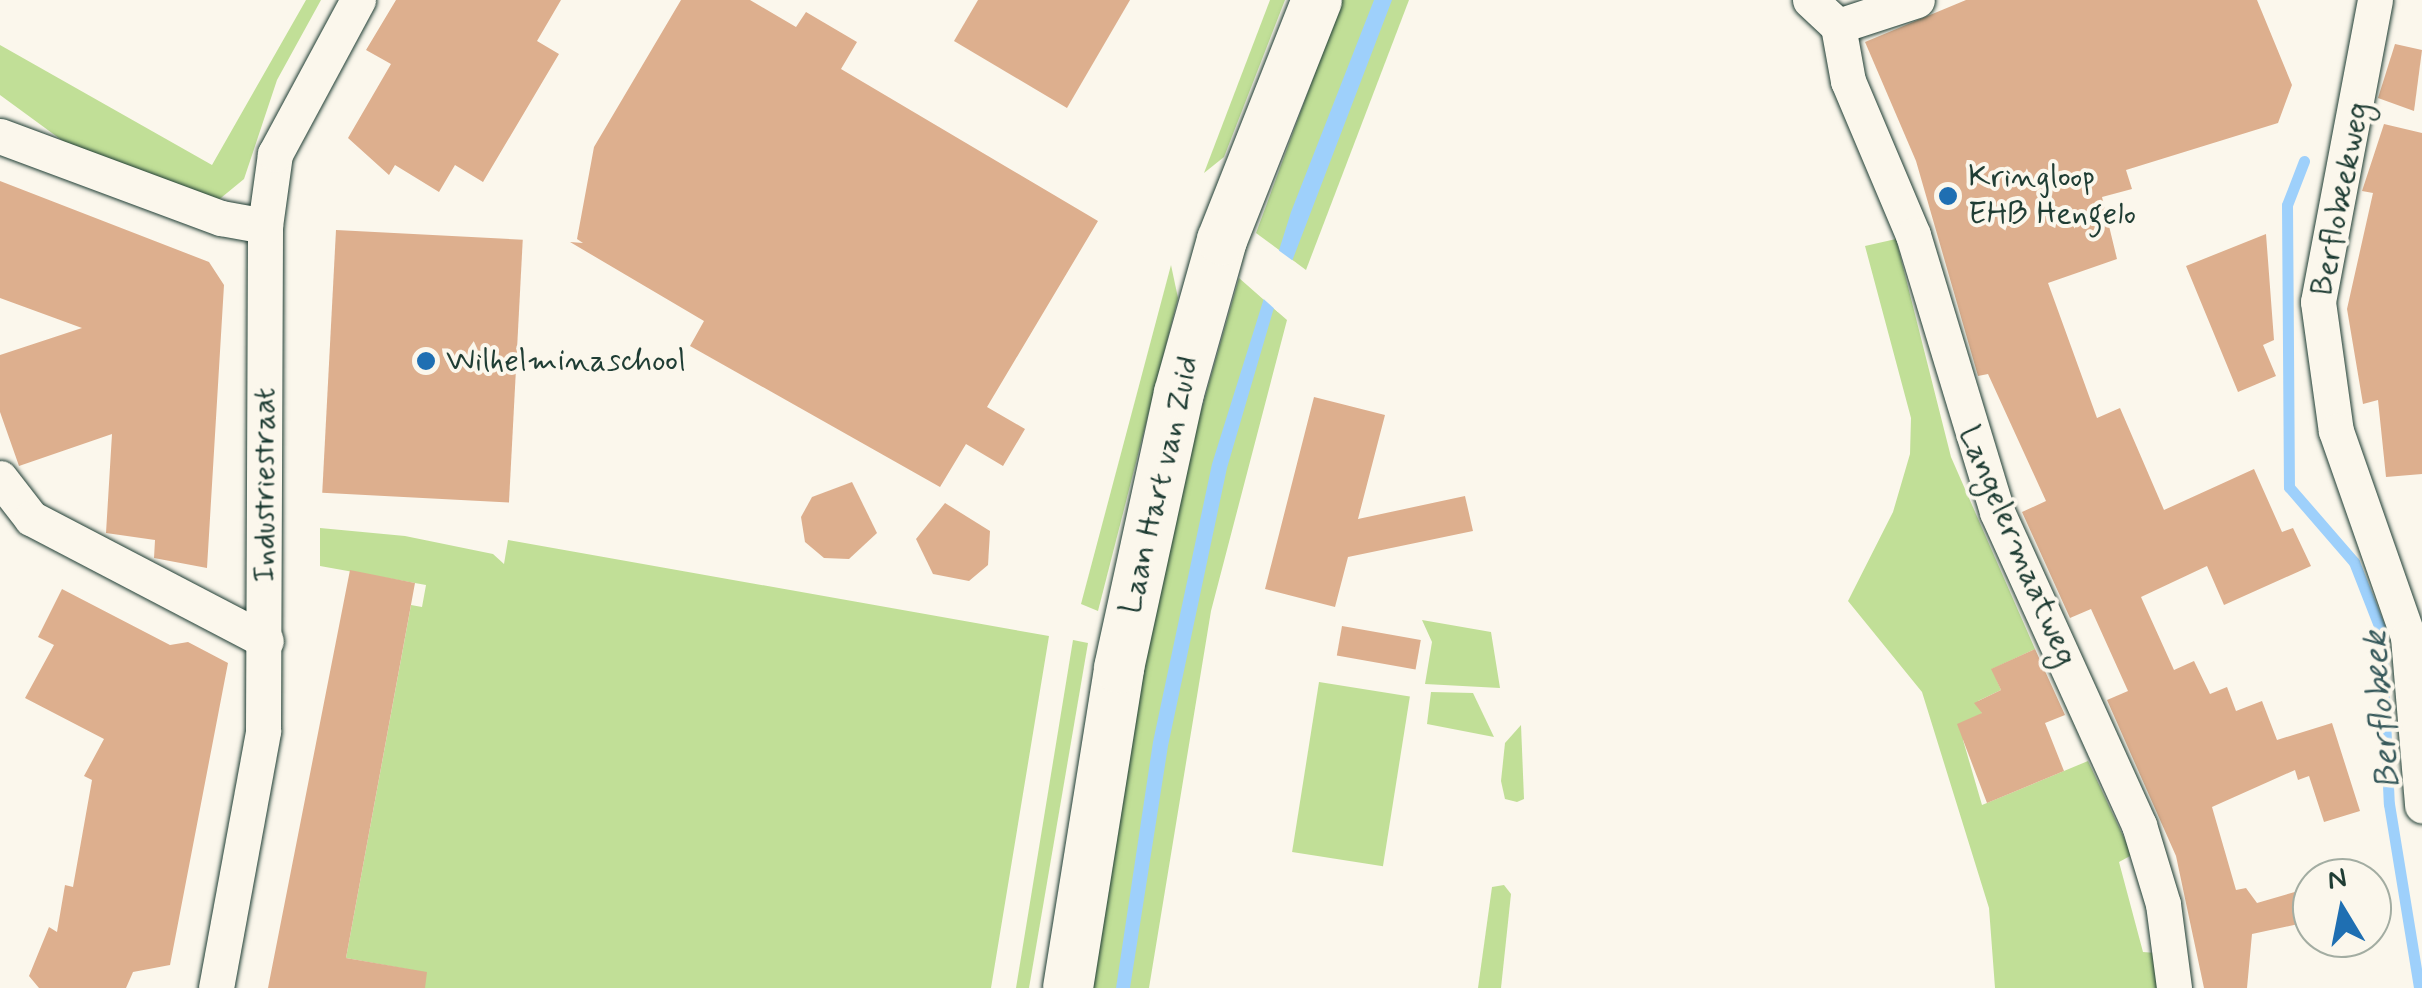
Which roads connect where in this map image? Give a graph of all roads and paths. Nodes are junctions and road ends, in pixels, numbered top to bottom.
1 (358, 0) edge
2 (1317, 0) edge
3 (1810, 0) edge
4 (1917, 0) edge
5 (2376, 0) edge
6 (1838, 26) junction
7 (0, 136) edge
8 (266, 226) junction
9 (0, 478) edge
10 (266, 641) junction
11 (2422, 805) edge
12 (216, 988) edge
13 (1068, 988) edge
14 (2174, 988) edge

1 - 8 street, Industriestraat
2 - 13 main road, Laan Hart van Zuid
3 - 6 street
4 - 6 street
5 - 11 street, Berflobeekweg
6 - 14 street, Langelermaatweg
7 - 8 street
8 - 10 street, Industriestraat
9 - 10 street
10 - 12 street, Industriestraat

